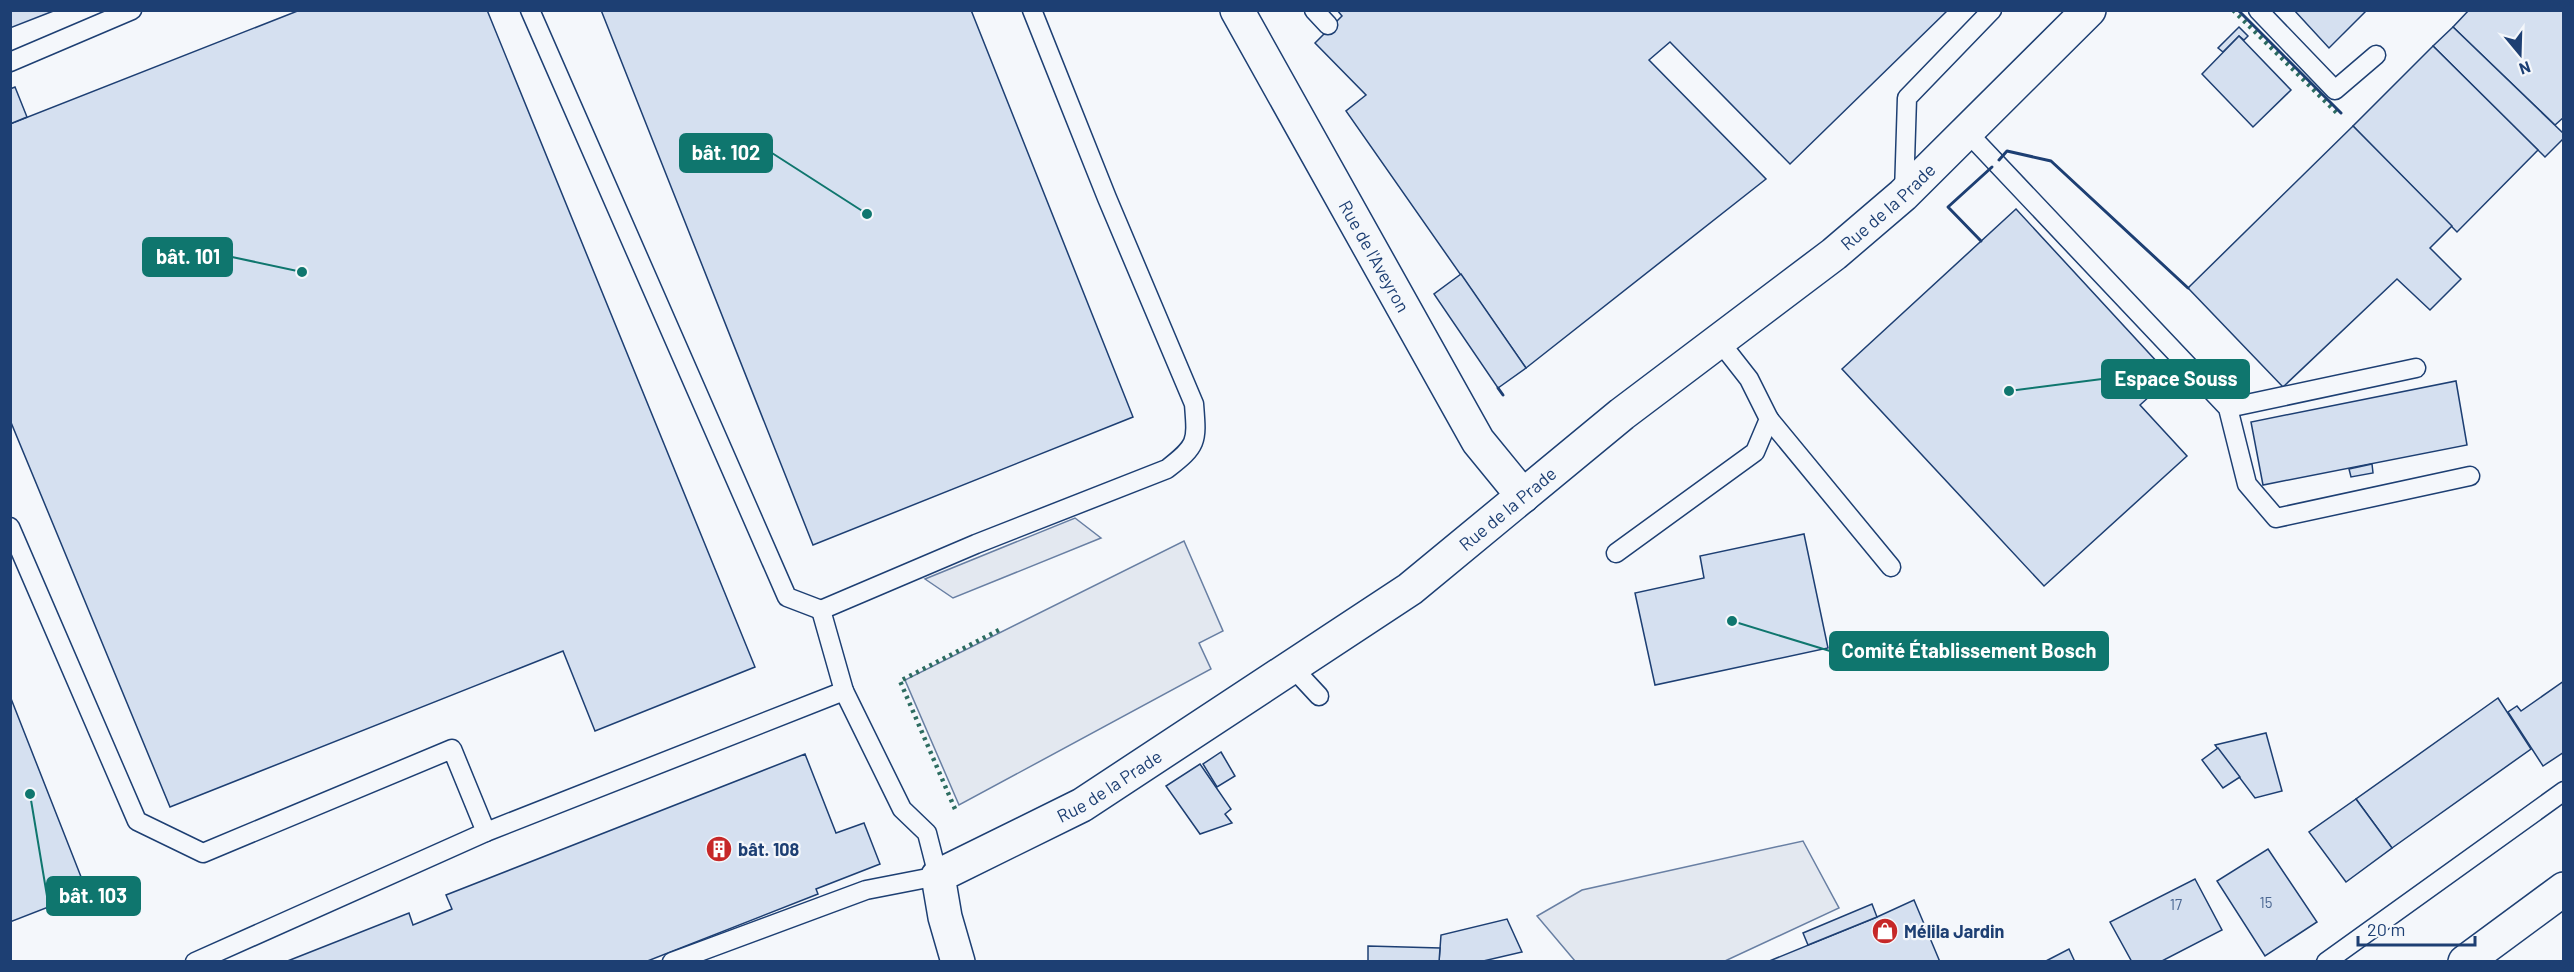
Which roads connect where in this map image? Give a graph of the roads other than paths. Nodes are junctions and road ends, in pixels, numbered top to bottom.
1 (132, 10) edge
2 (530, 10) edge
3 (1032, 10) edge
4 (1237, 10) edge
5 (1314, 10) edge
6 (1992, 10) edge
7 (2089, 10) edge
8 (2258, 10) edge
9 (1328, 24) dead end
10 (2376, 55) dead end
11 (10, 62) edge
12 (1968, 133) junction
13 (1904, 195) junction
14 (1720, 342) junction
15 (2416, 368) dead end
16 (2228, 408) junction
17 (1769, 419) junction
18 (2470, 476) dead end
19 (1523, 496) junction
20 (10, 526) edge
21 (1616, 553) dead end
22 (1891, 567) dead end
23 (821, 610) junction
24 (1293, 668) junction
25 (844, 691) junction
26 (1319, 696) dead end
27 (2564, 791) edge
28 (486, 832) junction
29 (938, 876) junction
30 (2564, 889) edge
31 (195, 962) edge
32 (672, 962) edge
33 (958, 962) edge
34 (2326, 962) edge
35 (2465, 962) edge

1 - 11 lane
2 - 23 lane
3 - 23 lane
4 - 19 street, Rue de l'Aveyron
5 - 9 lane
6 - 13 lane
7 - 12 street, Rue de la Prade
8 - 10 lane
12 - 13 street, Rue de la Prade
12 - 16 lane
13 - 14 street, Rue de la Prade
14 - 17 lane
14 - 19 street, Rue de la Prade
15 - 16 lane
16 - 18 lane
17 - 21 lane
17 - 22 lane
19 - 24 street, Rue de la Prade
20 - 28 lane
23 - 25 lane
24 - 26 lane
24 - 29 street, Rue de la Prade
25 - 28 lane
25 - 29 lane
27 - 34 lane
28 - 31 lane
29 - 32 lane
29 - 33 street
30 - 35 street

